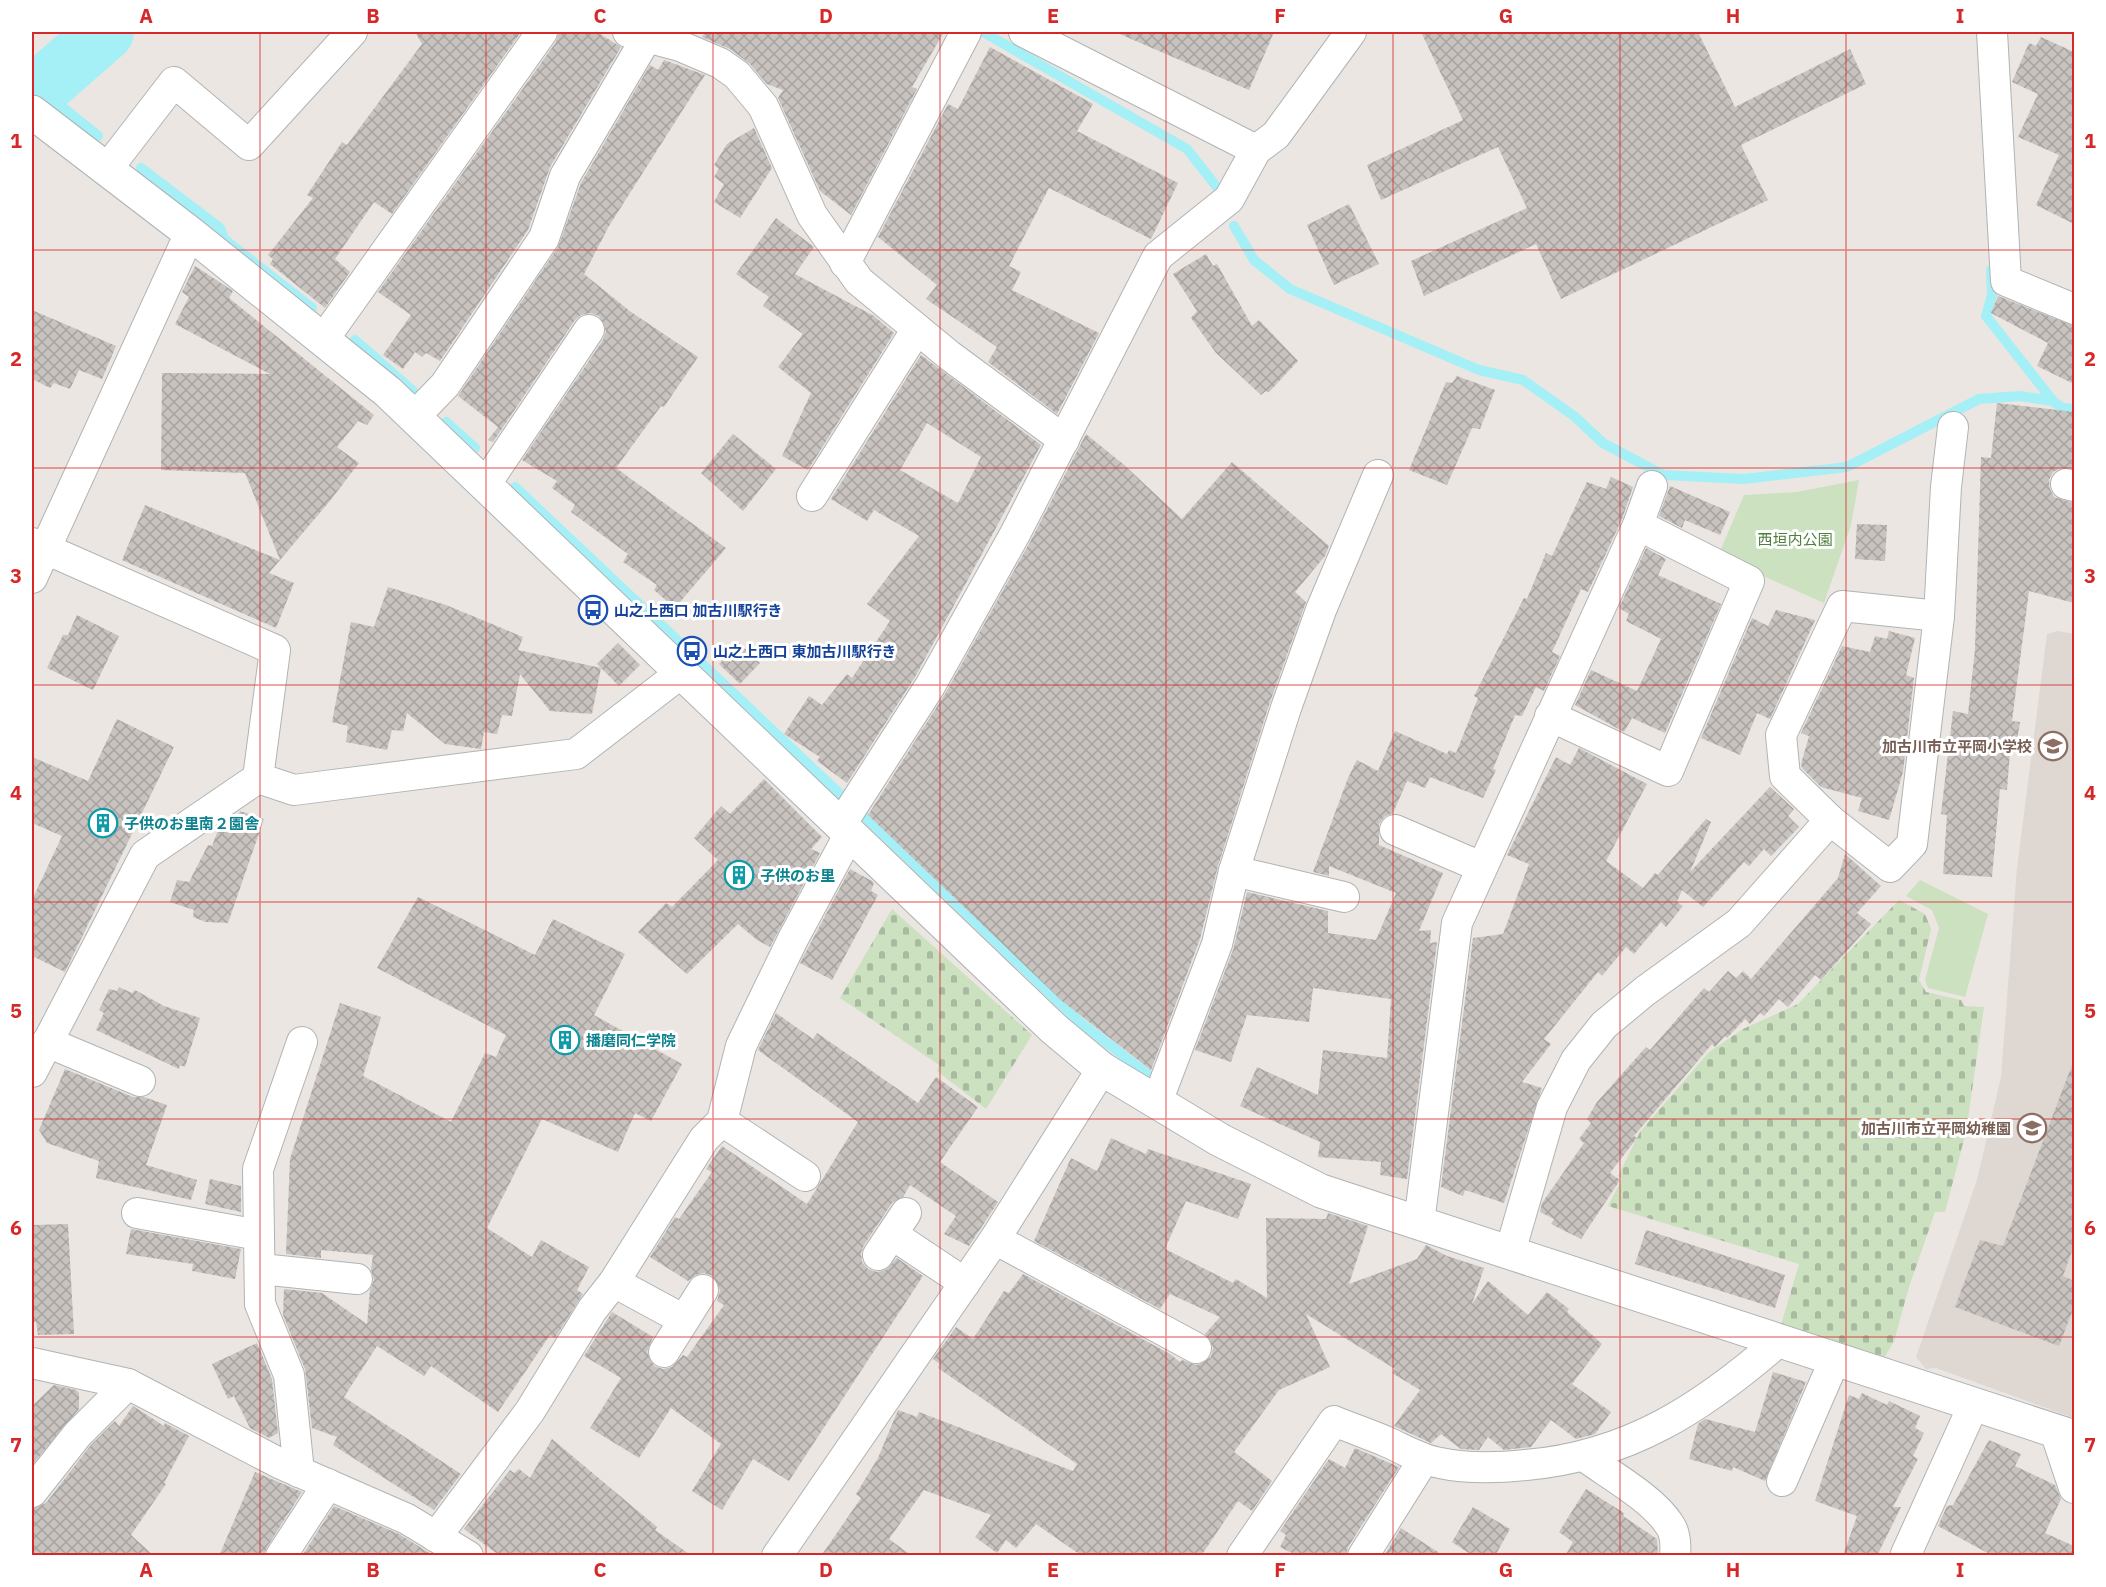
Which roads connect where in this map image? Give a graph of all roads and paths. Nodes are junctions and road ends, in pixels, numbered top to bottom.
1 (352, 32) edge
2 (542, 32) edge
3 (966, 32) edge
4 (1024, 32) edge
5 (1351, 32) edge
6 (1992, 32) edge
7 (637, 34) edge
8 (32, 112) edge
9 (1256, 150) junction
10 (107, 170) junction
11 (190, 233) junction
12 (845, 263) junction
13 (2074, 309) edge
14 (917, 329) junction
15 (589, 330) dead end
16 (323, 340) junction
17 (414, 417) junction
18 (1953, 427) dead end
19 (1064, 440) junction
20 (1378, 475) dead end
21 (485, 485) junction
22 (1652, 486) dead end
23 (812, 496) dead end
24 (1638, 525) junction
25 (38, 546) edge
26 (32, 578) edge
27 (1939, 616) junction
28 (681, 673) junction
29 (1550, 716) junction
30 (258, 778) junction
31 (1830, 820) junction
32 (1395, 830) dead end
33 (845, 831) junction
34 (1481, 867) junction
35 (1234, 871) junction
36 (1344, 897) dead end
37 (47, 1042) junction
38 (302, 1042) dead end
39 (1102, 1069) junction
40 (32, 1072) edge
41 (140, 1081) dead end
42 (1157, 1102) junction
43 (722, 1121) junction
44 (805, 1176) dead end
45 (137, 1213) dead end
46 (1419, 1223) junction
47 (892, 1234) dead end
48 (259, 1235) junction
49 (995, 1239) junction
50 (1510, 1252) junction
51 (261, 1269) junction
52 (357, 1279) dead end
53 (614, 1282) junction
54 (965, 1283) junction
55 (703, 1290) dead end
56 (684, 1320) junction
57 (1779, 1341) junction
58 (1196, 1348) dead end
59 (664, 1352) dead end
60 (1836, 1359) junction
61 (32, 1363) edge
62 (128, 1384) junction
63 (1974, 1404) junction
64 (2065, 1434) edge
65 (1584, 1456) junction
66 (1424, 1459) junction
67 (299, 1472) junction
68 (1782, 1481) dead end
69 (328, 1485) junction
70 (2074, 1488) edge
71 (32, 1492) edge
72 (436, 1536) junction
73 (281, 1556) edge
74 (468, 1556) edge
75 (777, 1556) edge
76 (1242, 1556) edge
77 (1364, 1556) edge
78 (1675, 1556) edge
79 (1909, 1556) edge

1 - 10 street
2 - 16 street
3 - 12 street
4 - 9 street
5 - 9 street
6 - 13 street
7 - 12 street
7 - 17 street
8 - 10 street
9 - 19 street
10 - 11 street
11 - 16 street
11 - 25 street
12 - 14 street
14 - 19 street
14 - 23 street
15 - 21 street
16 - 17 street
17 - 21 street
18 - 27 street
19 - 33 street
20 - 35 street
21 - 28 street
22 - 24 street
24 - 29 street
24 - 29 street
25 - 26 street
25 - 30 street
27 - 31 street
27 - 31 street
28 - 30 street
28 - 33 street
29 - 34 street
30 - 37 street
31 - 50 street
32 - 34 street
33 - 39 street
33 - 43 street
34 - 46 street
35 - 36 street
35 - 42 street
37 - 40 street
37 - 41 street
38 - 48 street
39 - 42 street
39 - 49 street
42 - 46 street
43 - 44 street
43 - 53 street
45 - 48 street
46 - 50 street
47 - 54 street
48 - 51 street
49 - 54 street
49 - 58 street
50 - 57 street
51 - 52 street
51 - 67 street
53 - 56 street
53 - 72 street
54 - 75 street
55 - 56 street
56 - 59 street
57 - 60 street
57 - 65 street
60 - 63 street
60 - 68 street
61 - 62 street
62 - 67 street
62 - 71 street
63 - 64 street
63 - 79 street
64 - 70 street
65 - 66 street
65 - 78 street
66 - 76 street
66 - 77 street
67 - 69 street
69 - 72 street
69 - 73 street
72 - 74 street

